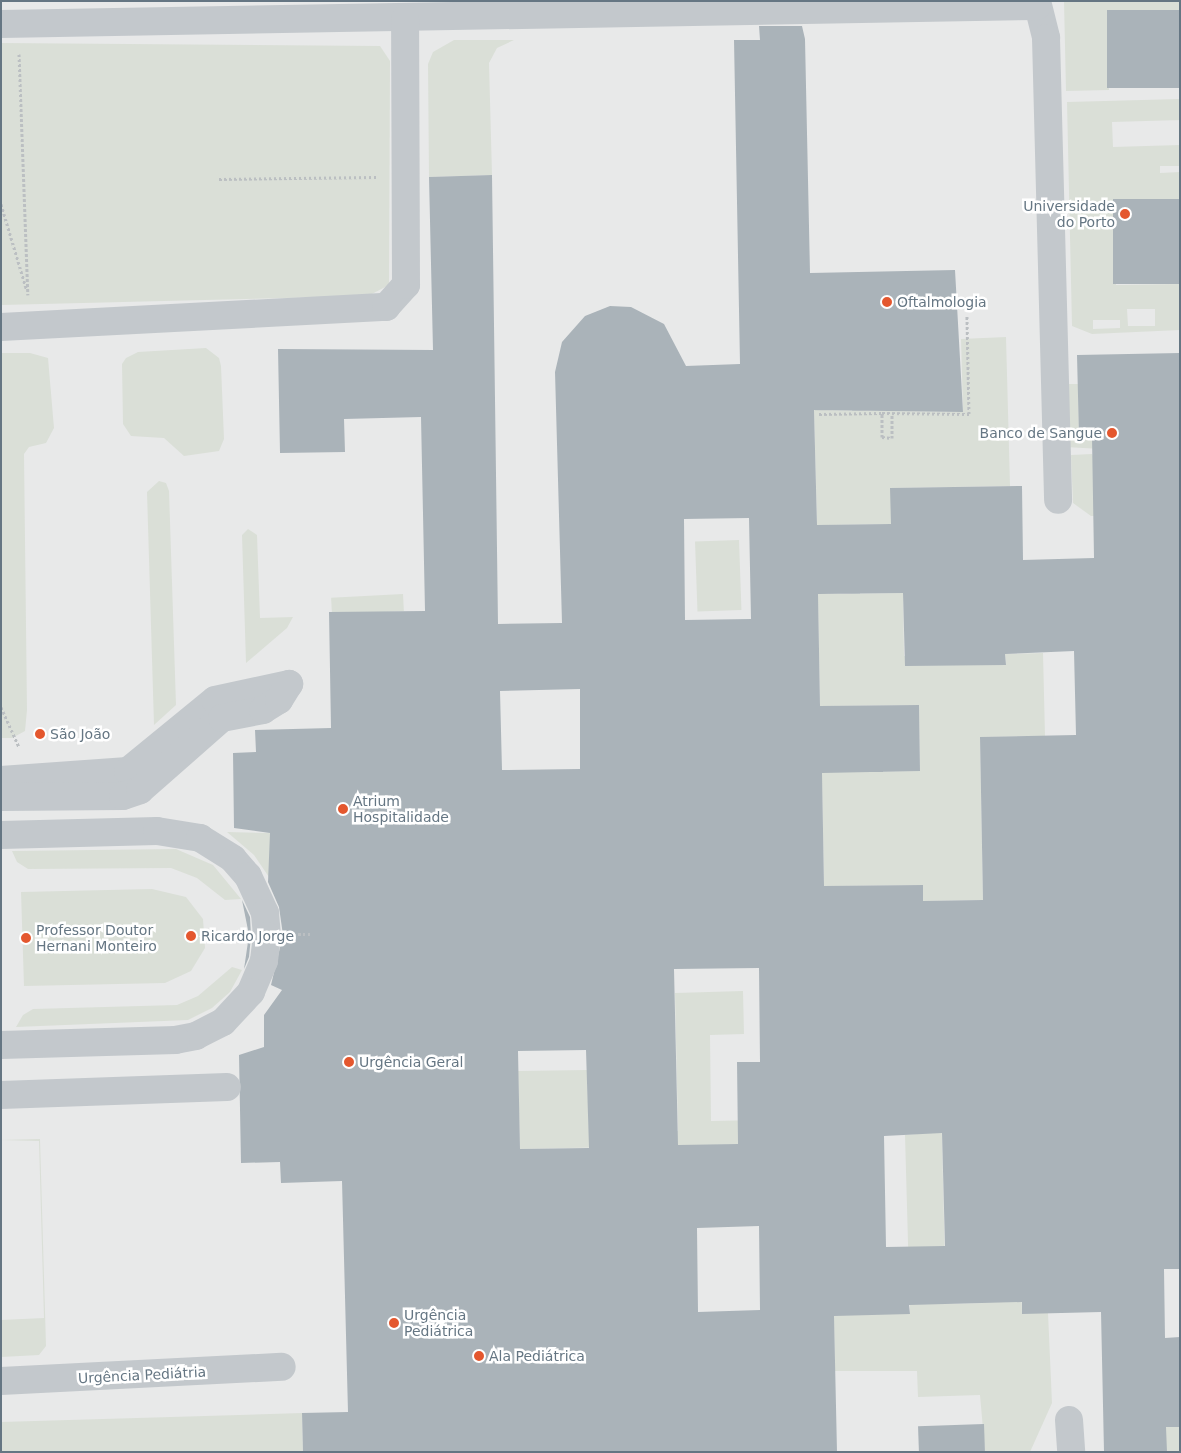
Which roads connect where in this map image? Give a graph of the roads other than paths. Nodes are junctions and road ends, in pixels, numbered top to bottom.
1 (1037, 4) edge
2 (25, 18) edge
3 (405, 20) junction
4 (1, 327) edge
5 (1058, 500) dead end
6 (1, 780) edge
7 (1, 797) edge
8 (1, 835) edge
9 (1, 1045) edge
10 (227, 1087) dead end
11 (1, 1095) edge
12 (282, 1368) dead end
13 (1, 1382) edge
14 (1069, 1420) dead end
15 (1070, 1452) edge

1 - 3 lane
1 - 5 lane
2 - 3 lane
3 - 4 lane
6 - 7 lane
8 - 9 lane
10 - 11 lane
12 - 13 lane, Urgência Pediátria
14 - 15 lane

